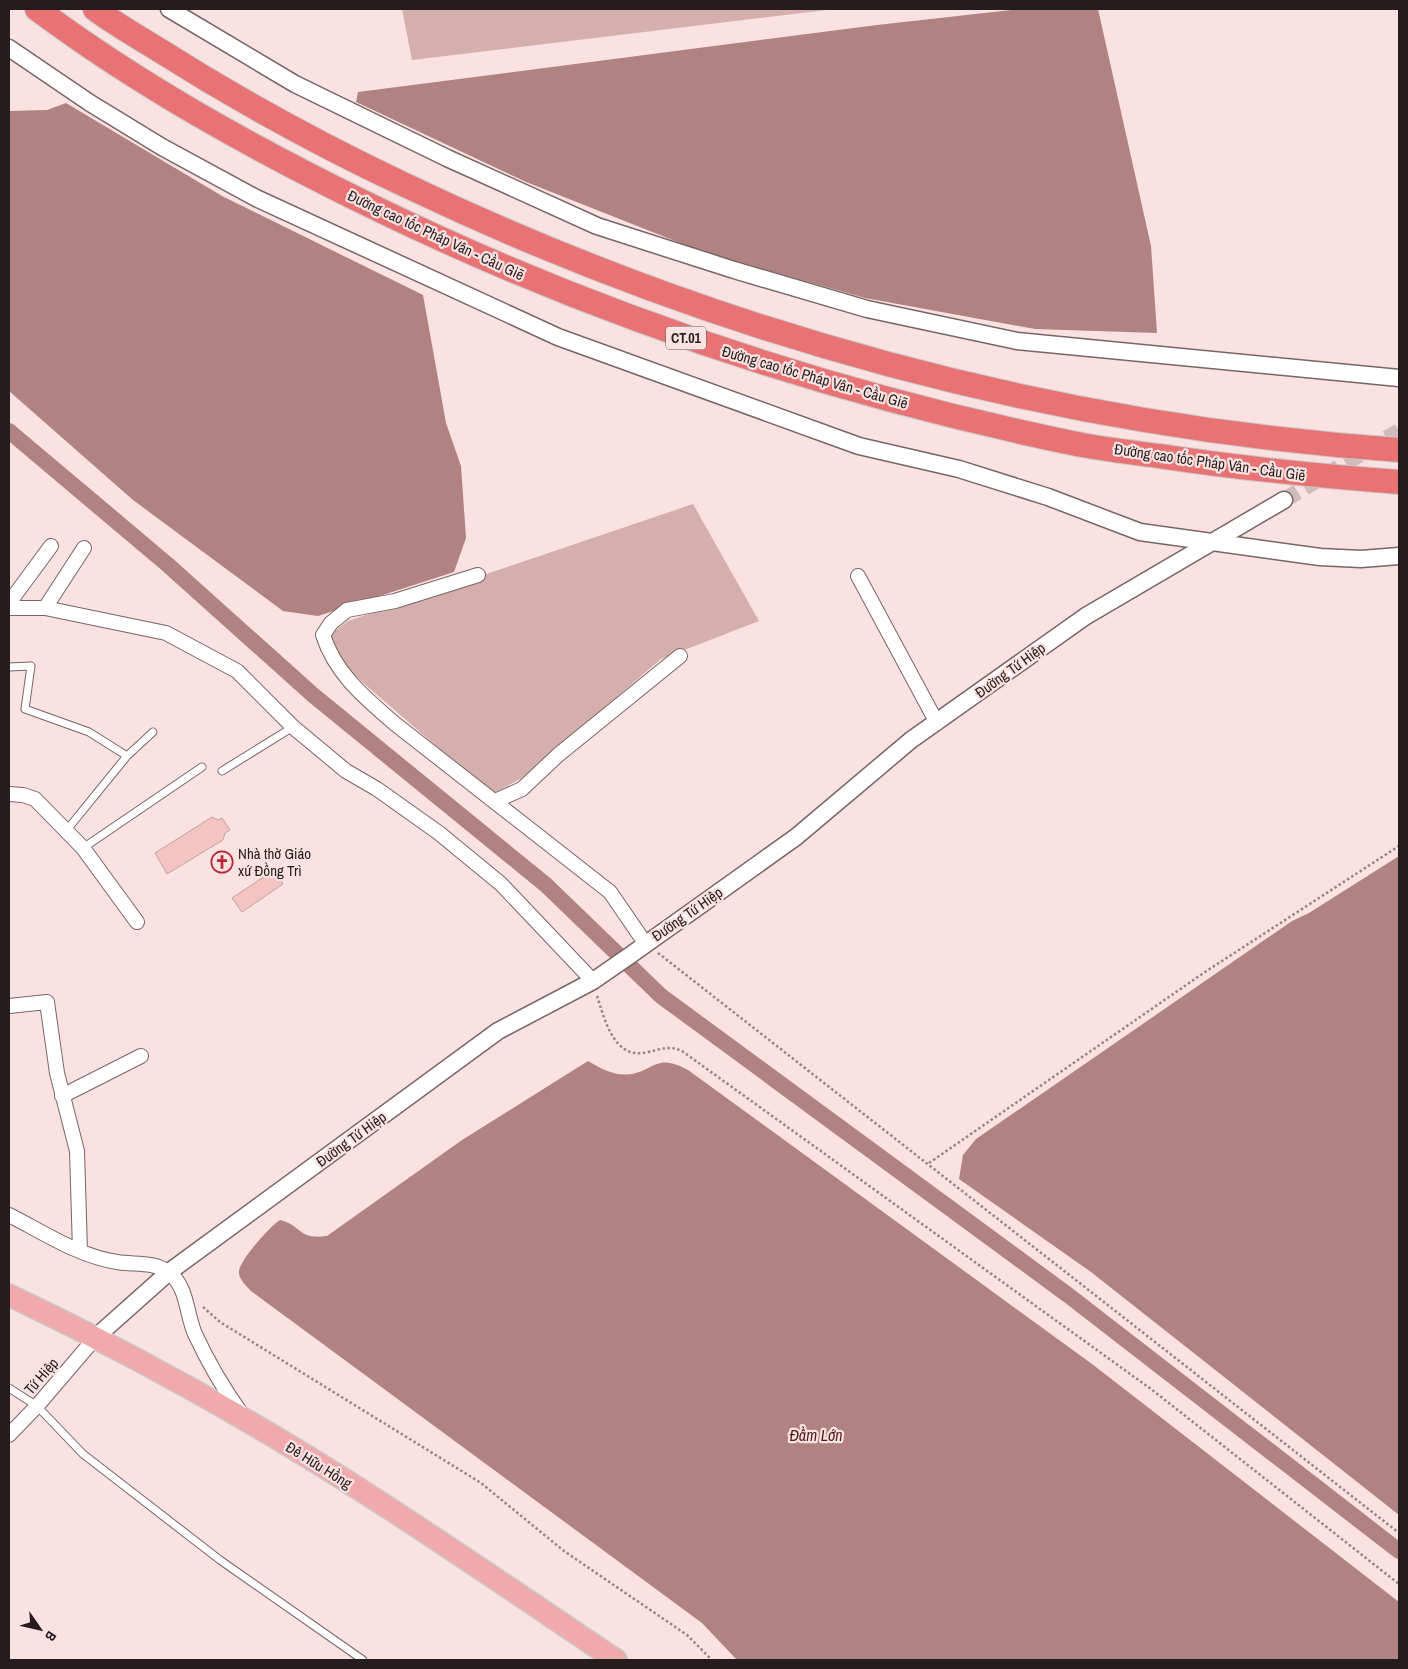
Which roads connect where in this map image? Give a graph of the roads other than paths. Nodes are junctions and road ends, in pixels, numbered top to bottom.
1 (37, 9) edge
2 (94, 9) edge
3 (169, 9) edge
4 (9, 48) edge
5 (1399, 378) edge
6 (1399, 450) edge
7 (1399, 482) edge
8 (1284, 500) tunnel mouth
9 (1215, 542) junction
10 (51, 546) dead end
11 (84, 548) dead end
12 (1399, 556) edge
13 (478, 576) dead end
14 (858, 576) dead end
15 (9, 603) edge
16 (9, 608) edge
17 (45, 608) junction
18 (680, 656) dead end
19 (9, 667) edge
20 (937, 723) junction
21 (293, 727) junction
22 (153, 732) dead end
23 (127, 756) junction
24 (202, 767) dead end
25 (222, 771) dead end
26 (9, 794) edge
27 (495, 801) junction
28 (66, 831) junction
29 (83, 848) junction
30 (137, 922) dead end
31 (646, 943) junction
32 (597, 978) junction
33 (9, 1006) edge
34 (141, 1056) dead end
35 (62, 1096) junction
36 (9, 1215) edge
37 (80, 1251) junction
38 (169, 1272) junction
39 (9, 1294) edge
40 (96, 1337) junction
41 (9, 1388) edge
42 (37, 1406) junction
43 (247, 1421) junction
44 (9, 1435) edge
45 (363, 1660) edge
46 (616, 1660) edge

1 - 7 highway, Đường cao tốc Pháp Vân - Cầu Giẽ / CT.01
2 - 6 highway, Đường cao tốc Pháp Vân - Cầu Giẽ / CT.01
3 - 5 street
4 - 9 street
8 - 9 street, Đường Tứ Hiệp
9 - 12 street
9 - 20 street, Đường Tứ Hiệp
10 - 15 street
11 - 17 street
13 - 27 street
14 - 20 street
16 - 17 street
17 - 21 street
18 - 27 street
19 - 23 lane
20 - 31 street, Đường Tứ Hiệp
21 - 25 lane
21 - 32 street
22 - 23 lane
23 - 28 lane
24 - 29 lane
26 - 28 street
27 - 31 street
28 - 29 street
29 - 30 street
31 - 32 street, Đường Tứ Hiệp
32 - 38 street, Đường Tứ Hiệp
33 - 35 street
34 - 35 street
35 - 37 street
36 - 37 street
37 - 38 street
38 - 40 street, Đường Tứ Hiệp
38 - 43 street
39 - 40 main road, Đê Hữu Hồng
40 - 42 street, Tứ Hiệp
40 - 43 main road, Đê Hữu Hồng
41 - 42 lane
42 - 44 street, Tứ Hiệp
42 - 45 lane
43 - 46 main road, Đê Hữu Hồng

